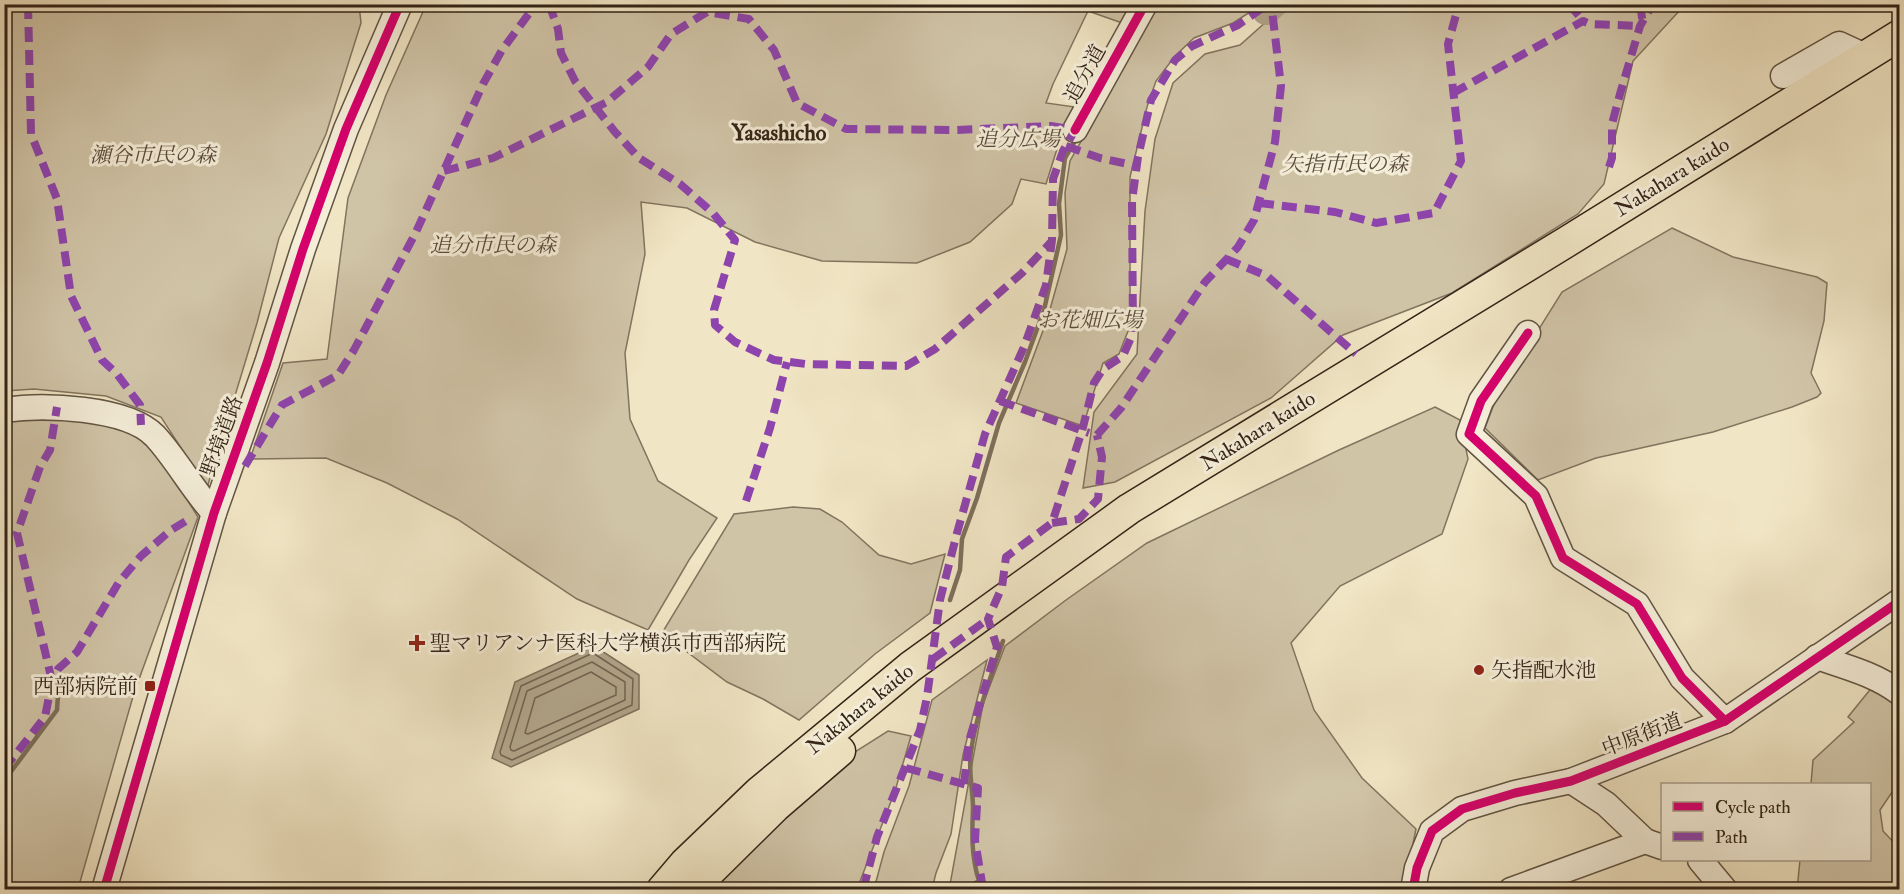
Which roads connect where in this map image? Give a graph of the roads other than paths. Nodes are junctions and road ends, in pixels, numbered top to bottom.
1 (400, 4) edge
2 (1145, 4) edge
3 (1899, 35) edge
4 (1899, 54) edge
5 (1865, 56) junction
6 (1783, 76) dead end
7 (1075, 130) dead end
8 (1528, 333) dead end
9 (4, 410) edge
10 (214, 513) junction
11 (1899, 601) edge
12 (1817, 657) junction
13 (1899, 693) edge
14 (1725, 721) junction
15 (1571, 781) junction
16 (1654, 844) edge
17 (1701, 861) edge
18 (104, 890) edge
19 (662, 890) edge
20 (691, 890) edge
21 (1413, 890) edge
22 (1511, 890) edge
23 (1725, 890) edge

1 - 10 street, 野境道路
2 - 7 street, 追分道
3 - 5 main road, Nakahara kaido
4 - 20 main road, Nakahara kaido
5 - 6 street
5 - 19 main road, Nakahara kaido
8 - 14 street
9 - 10 street
10 - 18 street, 野境道路
11 - 12 street, 中原街道
12 - 13 street
12 - 14 street, 中原街道
14 - 15 street, 中原街道
15 - 16 street
15 - 21 street, 中原街道
16 - 22 street
17 - 23 street

